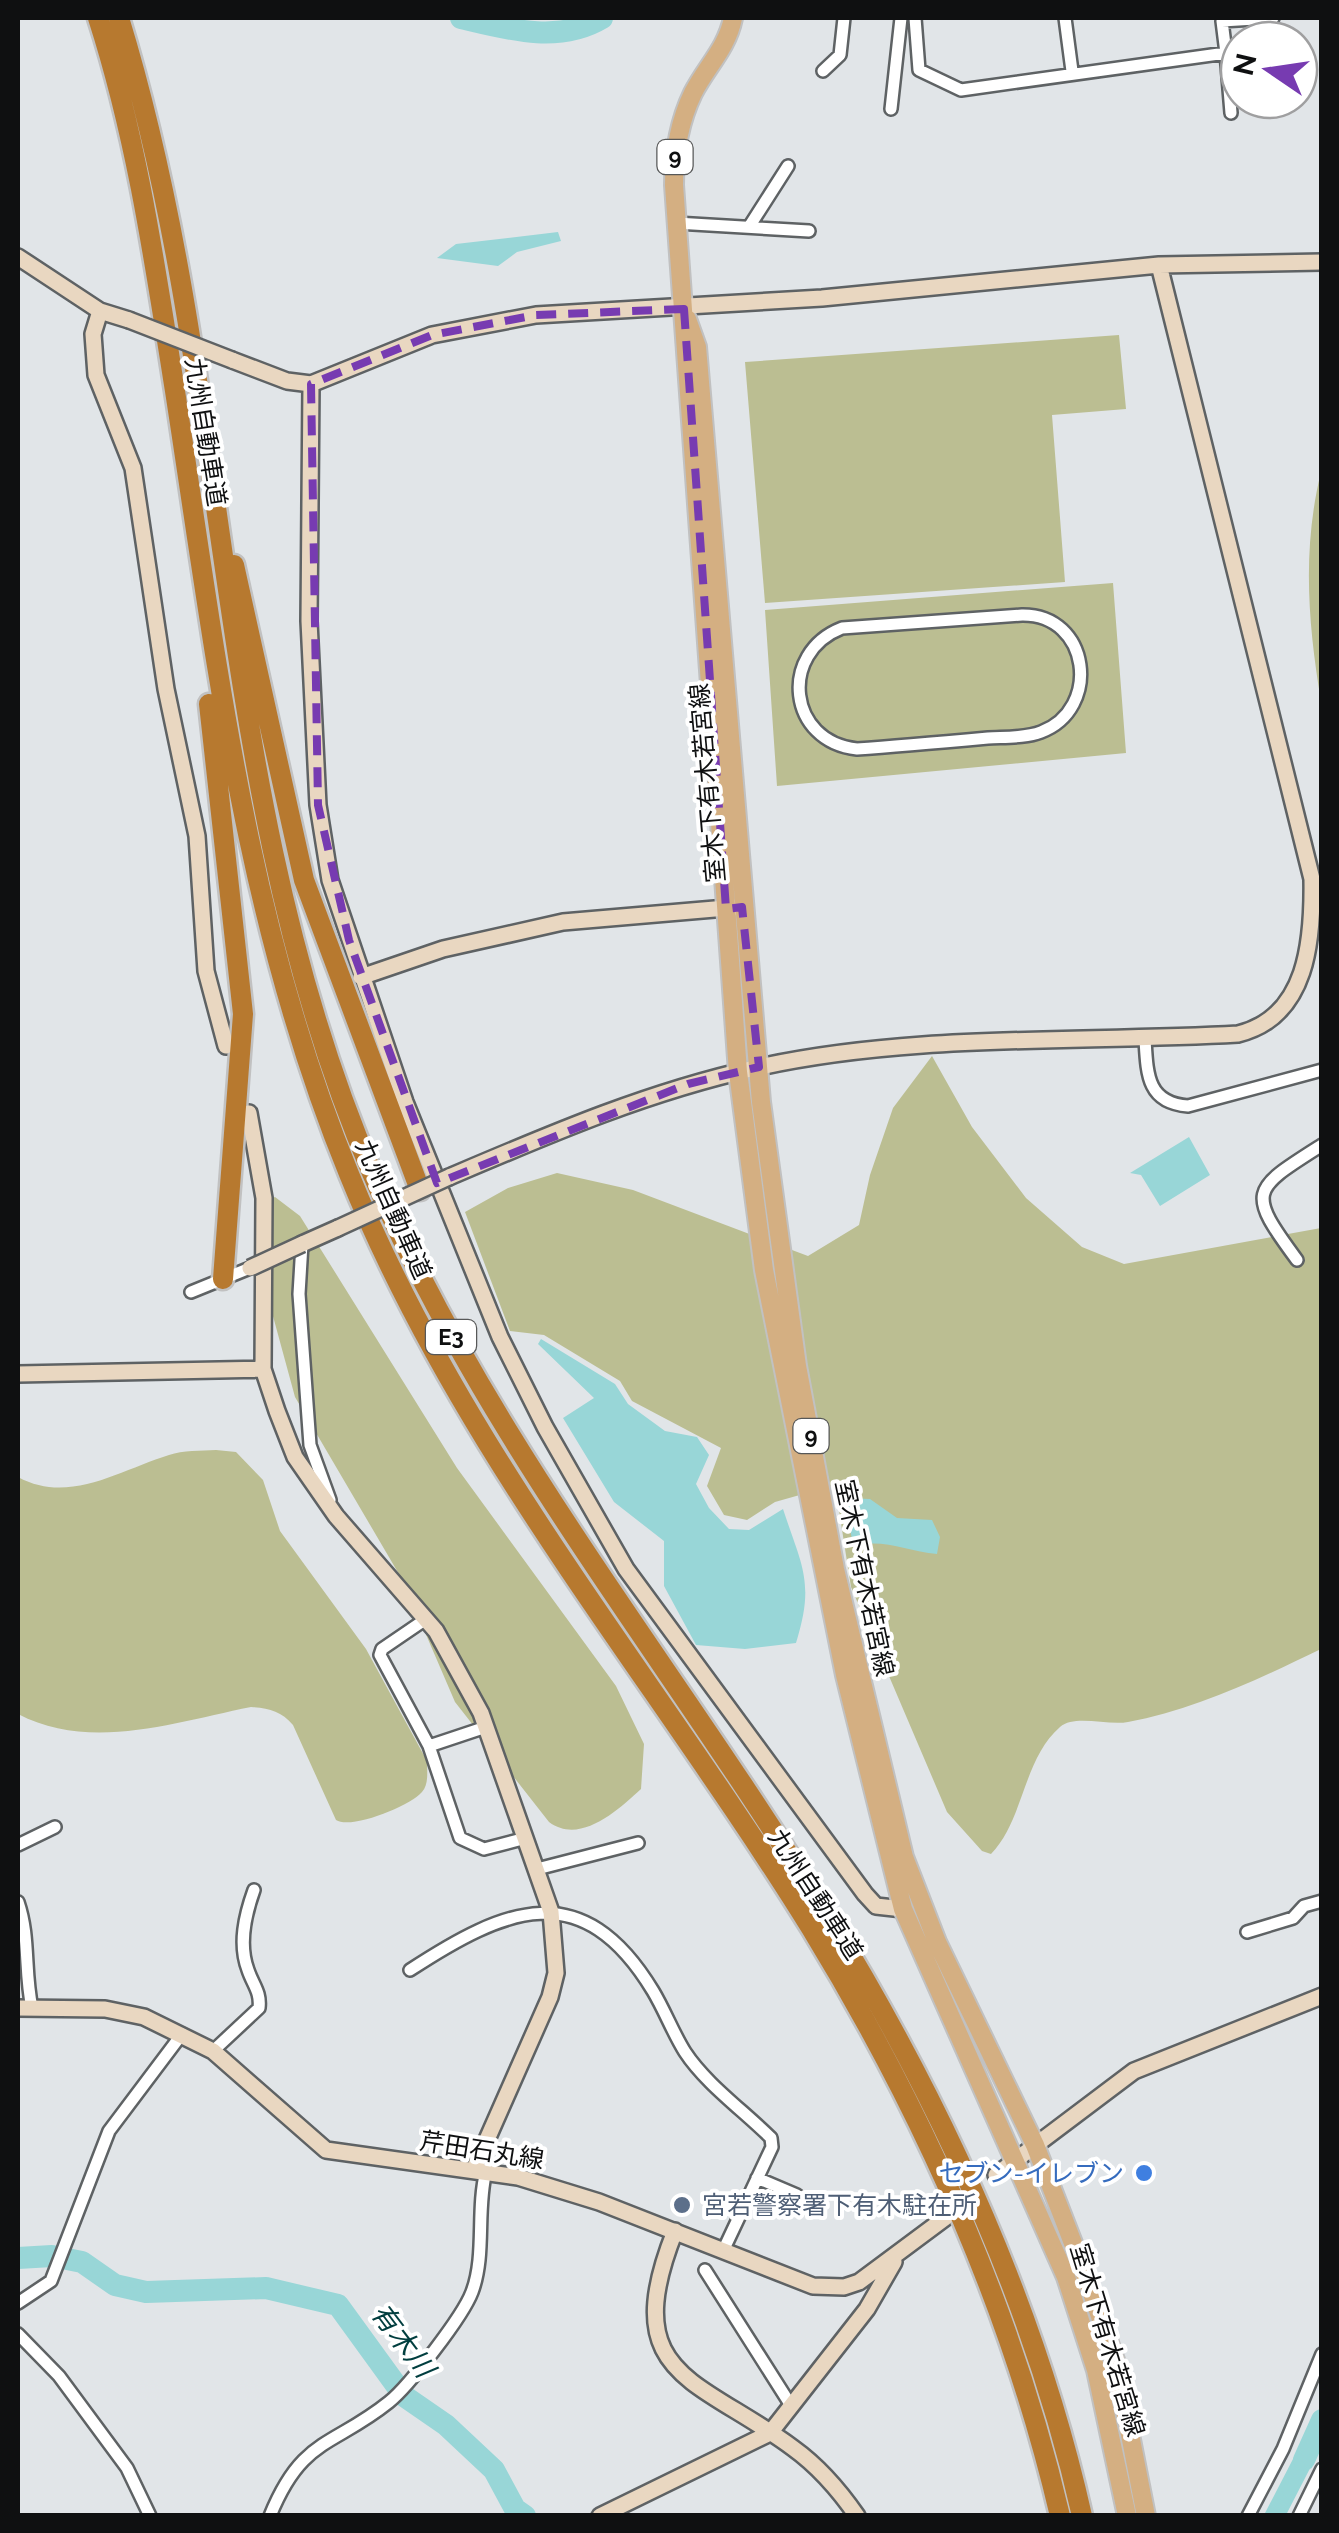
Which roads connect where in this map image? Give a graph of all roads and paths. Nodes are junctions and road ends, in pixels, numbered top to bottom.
1 (98, 18) edge
2 (119, 18) edge
3 (733, 18) edge
4 (844, 18) edge
5 (901, 18) edge
6 (915, 18) edge
7 (1065, 18) edge
8 (1273, 18) edge
9 (1222, 20) edge
10 (116, 41) junction
11 (1219, 54) edge
12 (824, 71) dead end
13 (1072, 71) junction
14 (891, 109) dead end
15 (788, 166) dead end
16 (676, 223) junction
17 (749, 227) junction
18 (809, 231) dead end
19 (18, 257) edge
20 (1322, 262) edge
21 (1160, 265) junction
22 (684, 309) junction
23 (100, 311) junction
24 (194, 372) junction
25 (311, 384) junction
26 (179, 420) junction
27 (798, 694) joint
28 (734, 908) junction
29 (361, 978) junction
30 (1145, 1039) junction
31 (226, 1046) dead end
32 (758, 1067) junction
33 (1322, 1070) edge
34 (738, 1072) junction
35 (249, 1113) dead end
36 (1322, 1145) edge
37 (417, 1182) junction
38 (302, 1244) junction
39 (1297, 1260) dead end
40 (250, 1268) joint
41 (223, 1279) junction
42 (191, 1292) dead end
43 (264, 1369) junction
44 (18, 1374) edge
45 (336, 1516) junction
46 (426, 1619) junction
47 (486, 1727) junction
48 (429, 1746) junction
49 (55, 1827) dead end
50 (526, 1838) junction
51 (638, 1842) dead end
52 (18, 1845) edge
53 (536, 1869) junction
54 (254, 1890) dead end
55 (1322, 1901) edge
56 (18, 1902) edge
57 (903, 1909) junction
58 (552, 1912) junction
59 (1248, 1932) dead end
60 (410, 1970) dead end
61 (1322, 1996) edge
62 (25, 2008) edge
63 (182, 2034) junction
64 (213, 2051) junction
65 (1035, 2145) junction
66 (1017, 2158) junction
67 (480, 2170) junction
68 (996, 2175) dead end
69 (757, 2178) junction
70 (796, 2195) dead end
71 (946, 2218) dead end
72 (676, 2231) junction
73 (723, 2251) junction
74 (896, 2258) junction
75 (706, 2270) dead end
76 (18, 2303) edge
77 (18, 2334) edge
78 (1322, 2354) edge
79 (792, 2407) junction
80 (770, 2433) junction
81 (1322, 2470) edge
82 (150, 2516) edge
83 (270, 2516) edge
84 (600, 2516) edge
85 (856, 2516) edge
86 (1060, 2516) edge
87 (1082, 2516) edge
88 (1128, 2516) edge
89 (1146, 2516) edge
90 (1248, 2516) edge
91 (1299, 2516) edge

1 - 10 highway, 九州自動車道 / E3
2 - 10 highway, 九州自動車道 / E3
3 - 16 main road, 室木下有木若宮線 / 9
4 - 12 street
5 - 14 street
6 - 13 street
7 - 13 street
8 - 9 street
10 - 24 highway, 九州自動車道 / E3
10 - 26 highway, 九州自動車道 / E3
11 - 13 street
15 - 17 street
16 - 17 street
16 - 22 main road, 室木下有木若宮線 / 9
17 - 18 street
19 - 23 street
20 - 21 street
21 - 22 street
21 - 30 street
22 - 25 street
22 - 28 main road, 室木下有木若宮線 / 9
23 - 25 street, bridge
23 - 31 street
24 - 37 highway
24 - 87 highway, 九州自動車道 / E3
25 - 29 street
26 - 41 highway
26 - 86 highway, 九州自動車道 / E3
27 - 27 street
28 - 29 street
28 - 32 main road, 室木下有木若宮線 / 9
28 - 34 main road, 室木下有木若宮線 / 9
29 - 57 street
30 - 32 street
30 - 33 street
32 - 34 street
32 - 65 main road, 室木下有木若宮線 / 9
34 - 37 street, bridge
34 - 57 main road, 室木下有木若宮線 / 9
35 - 43 street
36 - 39 street
37 - 38 street, bridge
38 - 40 street, bridge
38 - 45 street
40 - 41 street
41 - 42 street
43 - 44 street
43 - 45 street
45 - 46 street
46 - 47 street
46 - 48 street
47 - 48 street
47 - 50 street
48 - 50 street
49 - 52 street
50 - 53 street
51 - 53 street
53 - 58 street
54 - 64 street
55 - 59 street
56 - 62 street
57 - 66 main road, 室木下有木若宮線 / 9
58 - 60 street
58 - 67 street
58 - 69 street
61 - 65 street
62 - 63 street, 芹田石丸線
63 - 64 street, 芹田石丸線
63 - 76 street
64 - 67 street, 芹田石丸線
65 - 66 street
65 - 89 main road, 室木下有木若宮線 / 9
66 - 68 street
66 - 88 main road, 室木下有木若宮線 / 9
67 - 72 street, 芹田石丸線
67 - 83 street
69 - 70 street
69 - 73 street
71 - 74 street, 芹田石丸線
72 - 73 street, 芹田石丸線
72 - 80 street
73 - 74 street, 芹田石丸線
74 - 79 street
75 - 79 street
77 - 82 street
78 - 90 street
79 - 80 street
80 - 84 street
80 - 85 street
81 - 91 street

